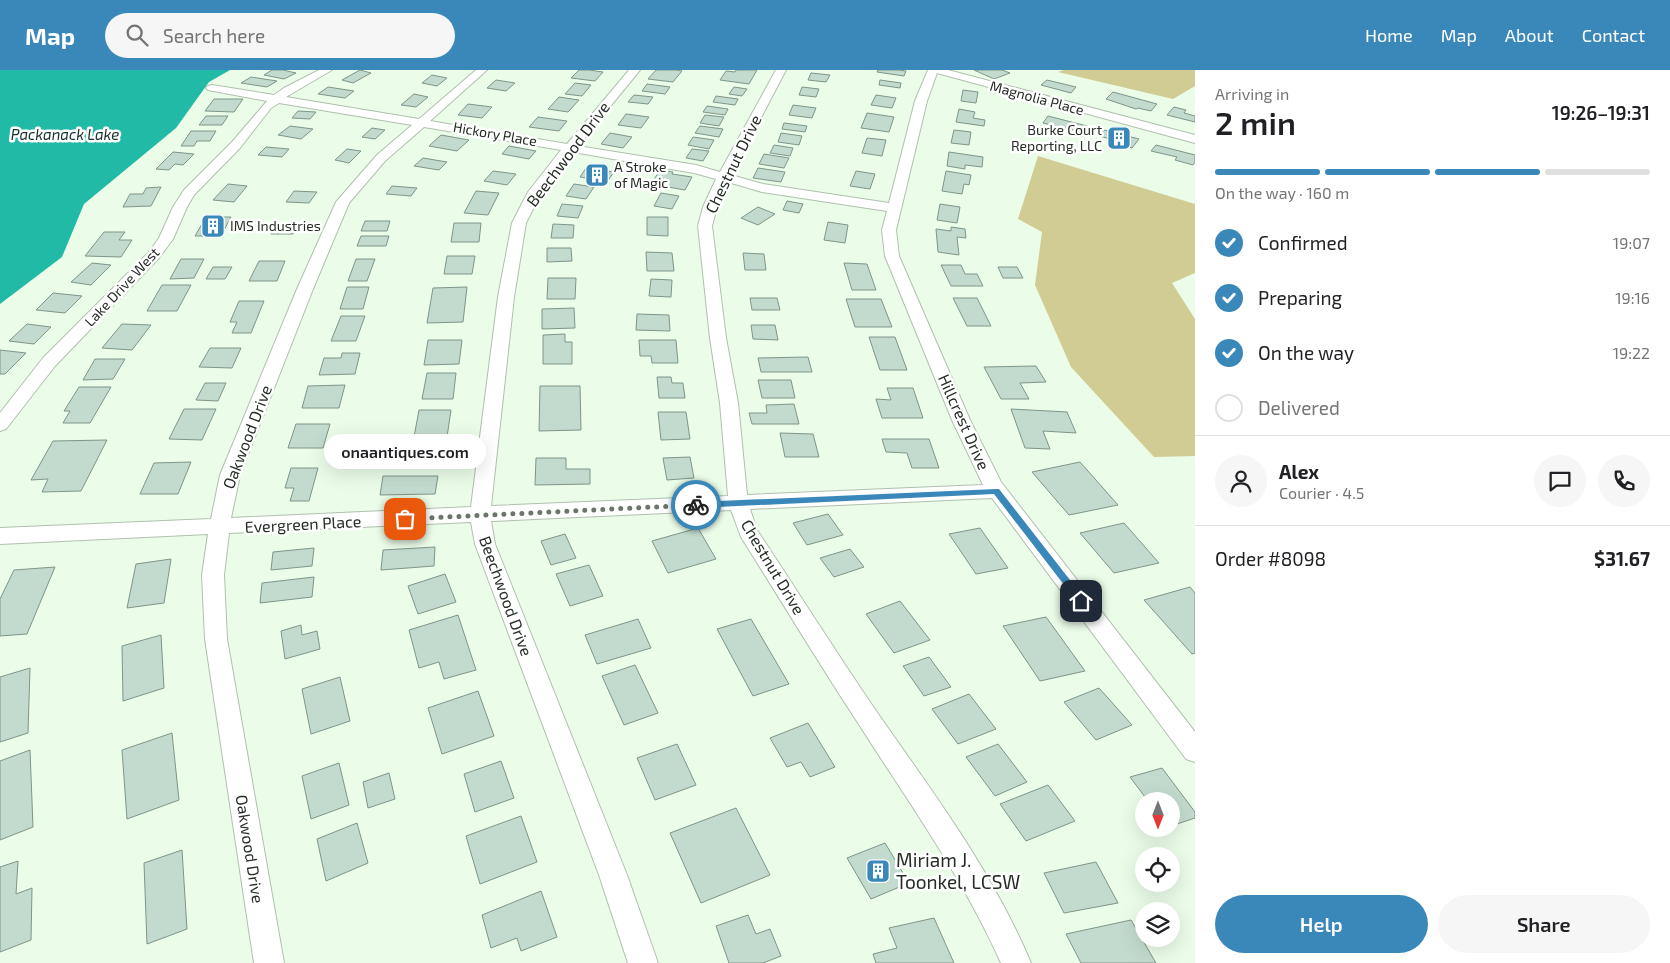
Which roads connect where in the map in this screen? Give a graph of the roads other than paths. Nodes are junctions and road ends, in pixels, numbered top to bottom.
1 (327, 70) edge
2 (482, 70) edge
3 (635, 70) edge
4 (781, 70) edge
5 (935, 70) edge
6 (212, 88) dead end
7 (276, 98) junction
8 (422, 122) junction
9 (1195, 139) edge
10 (570, 147) junction
11 (723, 178) junction
12 (894, 208) junction
13 (0, 425) edge
14 (996, 491) junction
15 (738, 503) junction
16 (480, 515) junction
17 (219, 528) junction
18 (0, 536) edge
19 (1195, 751) edge
20 (269, 963) edge
21 (643, 963) edge
22 (1016, 963) edge

1 - 7 street, Lake Drive West
2 - 8 street, Oakwood Drive
3 - 10 street, Beechwood Drive
4 - 11 street, Chestnut Drive
5 - 9 street, Magnolia Place
5 - 12 street, Hillcrest Drive
6 - 7 street, Hickory Place
7 - 8 street, Hickory Place
7 - 13 street, Lake Drive West
8 - 10 street, Hickory Place
8 - 17 street, Oakwood Drive
10 - 11 street, Hickory Place
10 - 16 street, Beechwood Drive
11 - 12 street, Hickory Place
11 - 15 street, Chestnut Drive
12 - 14 street, Hillcrest Drive
14 - 15 street, Evergreen Place
14 - 19 street, Hillcrest Drive
15 - 16 street, Evergreen Place
15 - 22 street, Chestnut Drive
16 - 17 street, Evergreen Place
16 - 21 street, Beechwood Drive
17 - 18 street, Evergreen Place
17 - 20 street, Oakwood Drive

